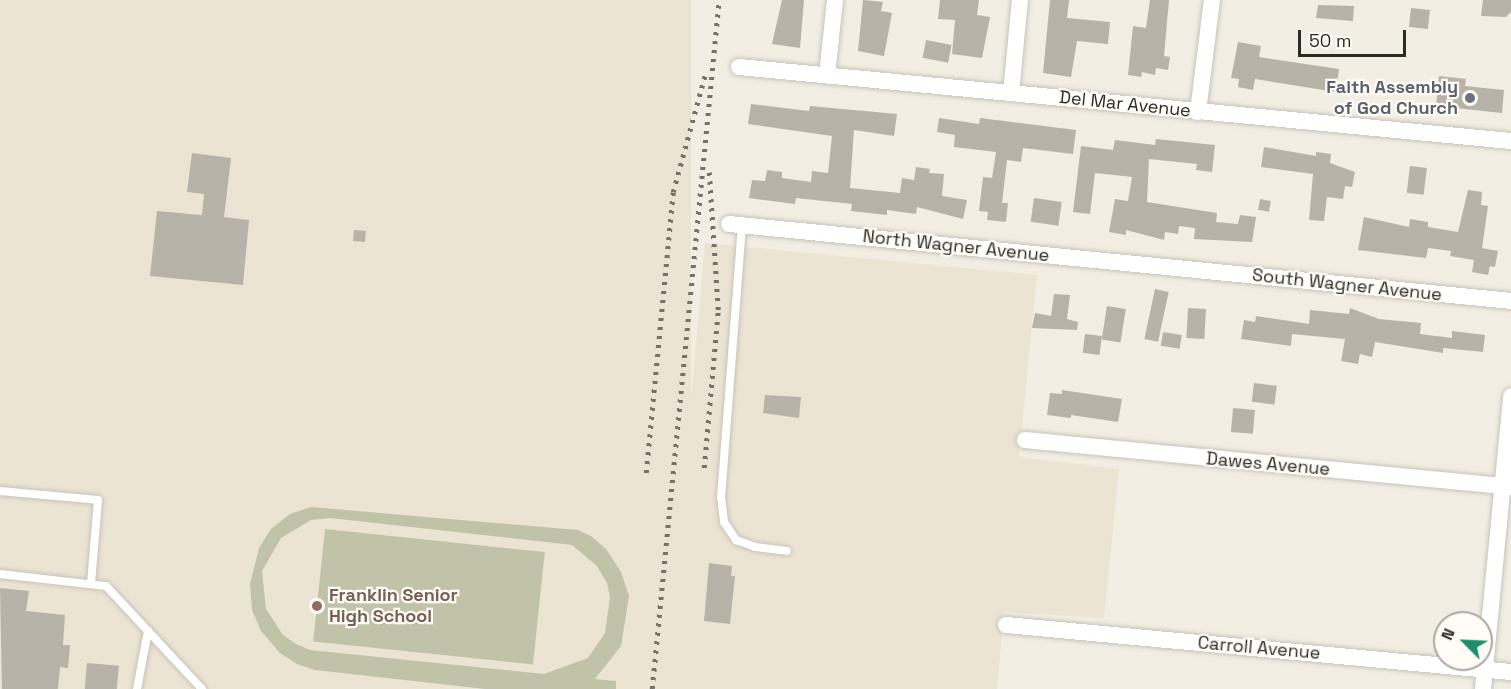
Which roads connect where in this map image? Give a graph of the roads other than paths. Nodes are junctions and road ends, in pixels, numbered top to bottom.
1 (835, 0) edge
2 (1020, 0) edge
3 (1212, 0) edge
4 (739, 67) dead end
5 (827, 75) junction
6 (1011, 93) junction
7 (1198, 112) junction
8 (1511, 141) edge
9 (735, 225) joint
10 (1182, 268) joint
11 (1511, 301) edge
12 (1511, 396) edge
13 (1025, 440) dead end
14 (1507, 486) edge
15 (0, 491) edge
16 (787, 551) dead end
17 (0, 574) edge
18 (91, 584) junction
19 (1492, 611) edge
20 (1006, 625) dead end
21 (148, 631) junction
22 (1433, 665) edge
23 (1485, 671) edge
24 (1493, 671) edge
25 (1511, 672) edge
26 (137, 689) edge
27 (202, 689) edge
28 (1483, 689) edge

1 - 5 street
2 - 6 street
3 - 7 street
4 - 5 street, Del Mar Avenue
5 - 6 street, Del Mar Avenue
6 - 7 street, Del Mar Avenue
7 - 8 street, Del Mar Avenue
9 - 10 street, North Wagner Avenue
9 - 16 lane
10 - 11 street, South Wagner Avenue
12 - 14 street
13 - 14 street, Dawes Avenue
14 - 19 street
15 - 18 lane
17 - 18 lane
18 - 21 lane
20 - 22 street, Carroll Avenue
21 - 26 lane
21 - 27 lane
23 - 28 street
24 - 25 street, Carroll Avenue

